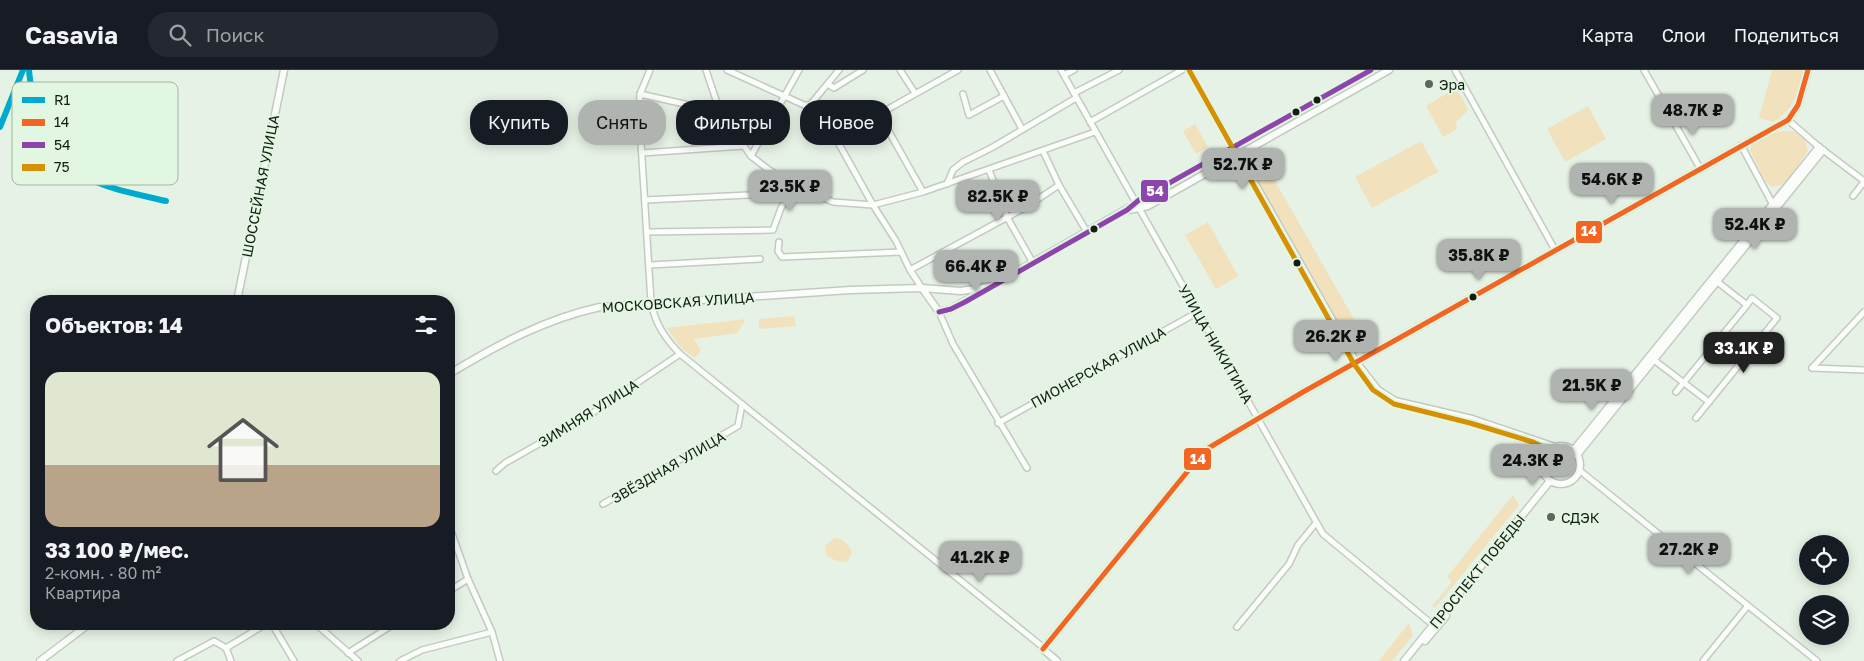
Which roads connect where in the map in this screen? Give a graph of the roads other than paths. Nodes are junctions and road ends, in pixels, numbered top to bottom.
1 (284, 70) edge
2 (650, 70) edge
3 (706, 70) edge
4 (726, 70) edge
5 (799, 70) edge
6 (839, 70) edge
7 (863, 70) edge
8 (900, 70) edge
9 (958, 70) edge
10 (990, 70) edge
11 (1074, 70) edge
12 (1119, 70) edge
13 (1182, 70) edge
14 (1189, 70) edge
15 (1371, 70) edge
16 (1389, 70) edge
17 (1455, 70) edge
18 (1644, 70) edge
19 (1808, 70) edge
20 (1062, 73) edge
21 (829, 85) junction
22 (914, 93) junction
23 (640, 94) junction
24 (963, 94) dead end
25 (784, 95) junction
26 (1004, 96) junction
27 (1075, 96) junction
28 (716, 100) edge
29 (815, 100) edge
30 (676, 102) edge
31 (800, 103) edge
32 (892, 106) edge
33 (1788, 120) junction
34 (1090, 122) junction
35 (1022, 130) junction
36 (1095, 132) junction
37 (892, 137) edge
38 (840, 145) edge
39 (743, 146) joint
40 (1742, 147) junction
41 (1233, 148) junction
42 (1821, 148) junction
43 (1042, 151) junction
44 (642, 153) junction
45 (751, 156) junction
46 (1238, 156) junction
47 (1700, 168) junction
48 (989, 170) junction
49 (1864, 182) edge
50 (947, 184) junction
51 (1059, 185) junction
52 (794, 186) junction
53 (923, 192) junction
54 (790, 193) junction
55 (1853, 196) dead end
56 (645, 200) junction
57 (873, 205) junction
58 (1775, 205) junction
59 (1139, 208) junction
60 (1007, 218) junction
61 (648, 232) junction
62 (1087, 232) junction
63 (780, 242) dead end
64 (1554, 251) junction
65 (901, 252) junction
66 (760, 259) dead end
67 (1032, 263) junction
68 (650, 265) junction
69 (910, 270) junction
70 (1715, 280) junction
71 (990, 287) junction
72 (922, 288) junction
73 (934, 288) junction
74 (960, 291) junction
75 (238, 295) edge
76 (928, 298) junction
77 (651, 302) junction
78 (965, 302) junction
79 (1747, 305) junction
80 (939, 312) junction
81 (1198, 312) junction
82 (1864, 312) edge
83 (680, 354) junction
84 (1654, 360) junction
85 (1356, 365) junction
86 (1864, 370) edge
87 (455, 371) edge
88 (1684, 383) junction
89 (1676, 392) dead end
90 (1709, 402) junction
91 (742, 404) junction
92 (1696, 418) dead end
93 (1259, 420) junction
94 (998, 423) junction
95 (1552, 448) junction
96 (1575, 453) junction
97 (1027, 468) dead end
98 (496, 471) dead end
99 (1578, 471) junction
100 (1552, 482) junction
101 (603, 504) dead end
102 (1316, 523) junction
103 (455, 542) edge
104 (468, 579) junction
105 (455, 587) edge
106 (1746, 608) junction
107 (1433, 625) junction
108 (1237, 627) dead end
109 (81, 630) edge
110 (256, 630) edge
111 (276, 630) edge
112 (326, 630) edge
113 (384, 630) edge
114 (492, 632) junction
115 (226, 648) junction
116 (1045, 649) junction
117 (348, 653) junction
118 (40, 661) edge
119 (176, 661) edge
120 (231, 661) edge
121 (294, 661) edge
122 (358, 661) edge
123 (400, 661) edge
124 (500, 661) edge
125 (1059, 661) edge
126 (1404, 661) edge
127 (1409, 661) edge
128 (1704, 661) edge
129 (1812, 661) edge
130 (1817, 661) edge

1 - 75 main road, ШОССЕЙНАЯ УЛИЦА
2 - 23 street
3 - 28 street
4 - 25 street
5 - 25 street
6 - 21 street
7 - 21 street
8 - 22 street
9 - 22 street
10 - 26 street
11 - 20 street
12 - 27 street
13 - 34 street
14 - 41 street
15 - 41 main road
16 - 46 main road
17 - 64 street
18 - 47 street
19 - 33 main road
20 - 27 street, УЛИЦА НИКИТИНА
21 - 29 street
22 - 32 street
23 - 30 street
23 - 44 street
24 - 26 street
25 - 31 street
25 - 45 street
26 - 35 street
27 - 34 street, УЛИЦА НИКИТИНА
27 - 35 street
33 - 40 main road
33 - 42 street
34 - 36 street, УЛИЦА НИКИТИНА
35 - 50 street
36 - 43 street
36 - 59 street, УЛИЦА НИКИТИНА
37 - 53 street
38 - 57 street
39 - 44 street
39 - 45 street
40 - 47 main road
40 - 58 street
40 - 85 main road
41 - 46 main road
41 - 59 main road
42 - 49 street
42 - 58 main road
43 - 48 street
43 - 51 street
44 - 56 street
45 - 52 street
46 - 59 main road
46 - 85 main road
47 - 64 main road
48 - 50 street
48 - 60 street
49 - 55 street
50 - 53 street
51 - 60 street
51 - 62 street
52 - 54 street
52 - 57 street
53 - 57 street
54 - 56 street
54 - 61 street
56 - 61 street
57 - 65 street
58 - 70 main road
59 - 62 main road, МОСКОВСКАЯ УЛИЦА
59 - 81 street, УЛИЦА НИКИТИНА
60 - 67 street
60 - 69 street
61 - 68 street
62 - 67 main road, МОСКОВСКАЯ УЛИЦА
63 - 65 street
64 - 85 main road
65 - 69 street
66 - 68 street
67 - 71 main road, МОСКОВСКАЯ УЛИЦА
68 - 77 street
69 - 72 street
70 - 79 street
70 - 84 main road
70 - 96 main road
71 - 74 main road, МОСКОВСКАЯ УЛИЦА
71 - 78 main road, МОСКОВСКАЯ УЛИЦА
72 - 73 main road, МОСКОВСКАЯ УЛИЦА
72 - 76 main road
72 - 77 main road, МОСКОВСКАЯ УЛИЦА
73 - 74 main road, МОСКОВСКАЯ УЛИЦА
73 - 76 main road
74 - 78 main road
76 - 80 main road
77 - 83 street
77 - 87 main road, МОСКОВСКАЯ УЛИЦА
78 - 80 main road, МОСКОВСКАЯ УЛИЦА
79 - 88 street
79 - 90 street
80 - 94 street
81 - 93 street, УЛИЦА НИКИТИНА
81 - 94 street, ПИОНЕРСКАЯ УЛИЦА
82 - 86 street
83 - 91 street
83 - 98 street, ЗИМНЯЯ УЛИЦА
84 - 88 street
84 - 96 main road
85 - 93 main road
85 - 95 main road
88 - 89 street
88 - 90 street
90 - 92 street
91 - 101 street, ЗВЁЗДНАЯ УЛИЦА
91 - 116 street
93 - 102 street, УЛИЦА НИКИТИНА
93 - 116 main road
94 - 97 street
95 - 96 main road
95 - 100 main road
96 - 99 main road
99 - 100 main road
99 - 106 street
99 - 130 street
100 - 107 main road, ПРОСПЕКТ ПОБЕДЫ
100 - 127 main road
102 - 107 street, УЛИЦА НИКИТИНА
102 - 108 street
103 - 104 street
104 - 105 street
104 - 114 street
106 - 128 street
106 - 129 street
107 - 126 main road, ПРОСПЕКТ ПОБЕДЫ
109 - 118 main road
110 - 115 street
111 - 121 street
112 - 117 street
113 - 117 street
114 - 123 street
114 - 124 street
115 - 119 street
115 - 120 street
116 - 125 main road
117 - 122 street

